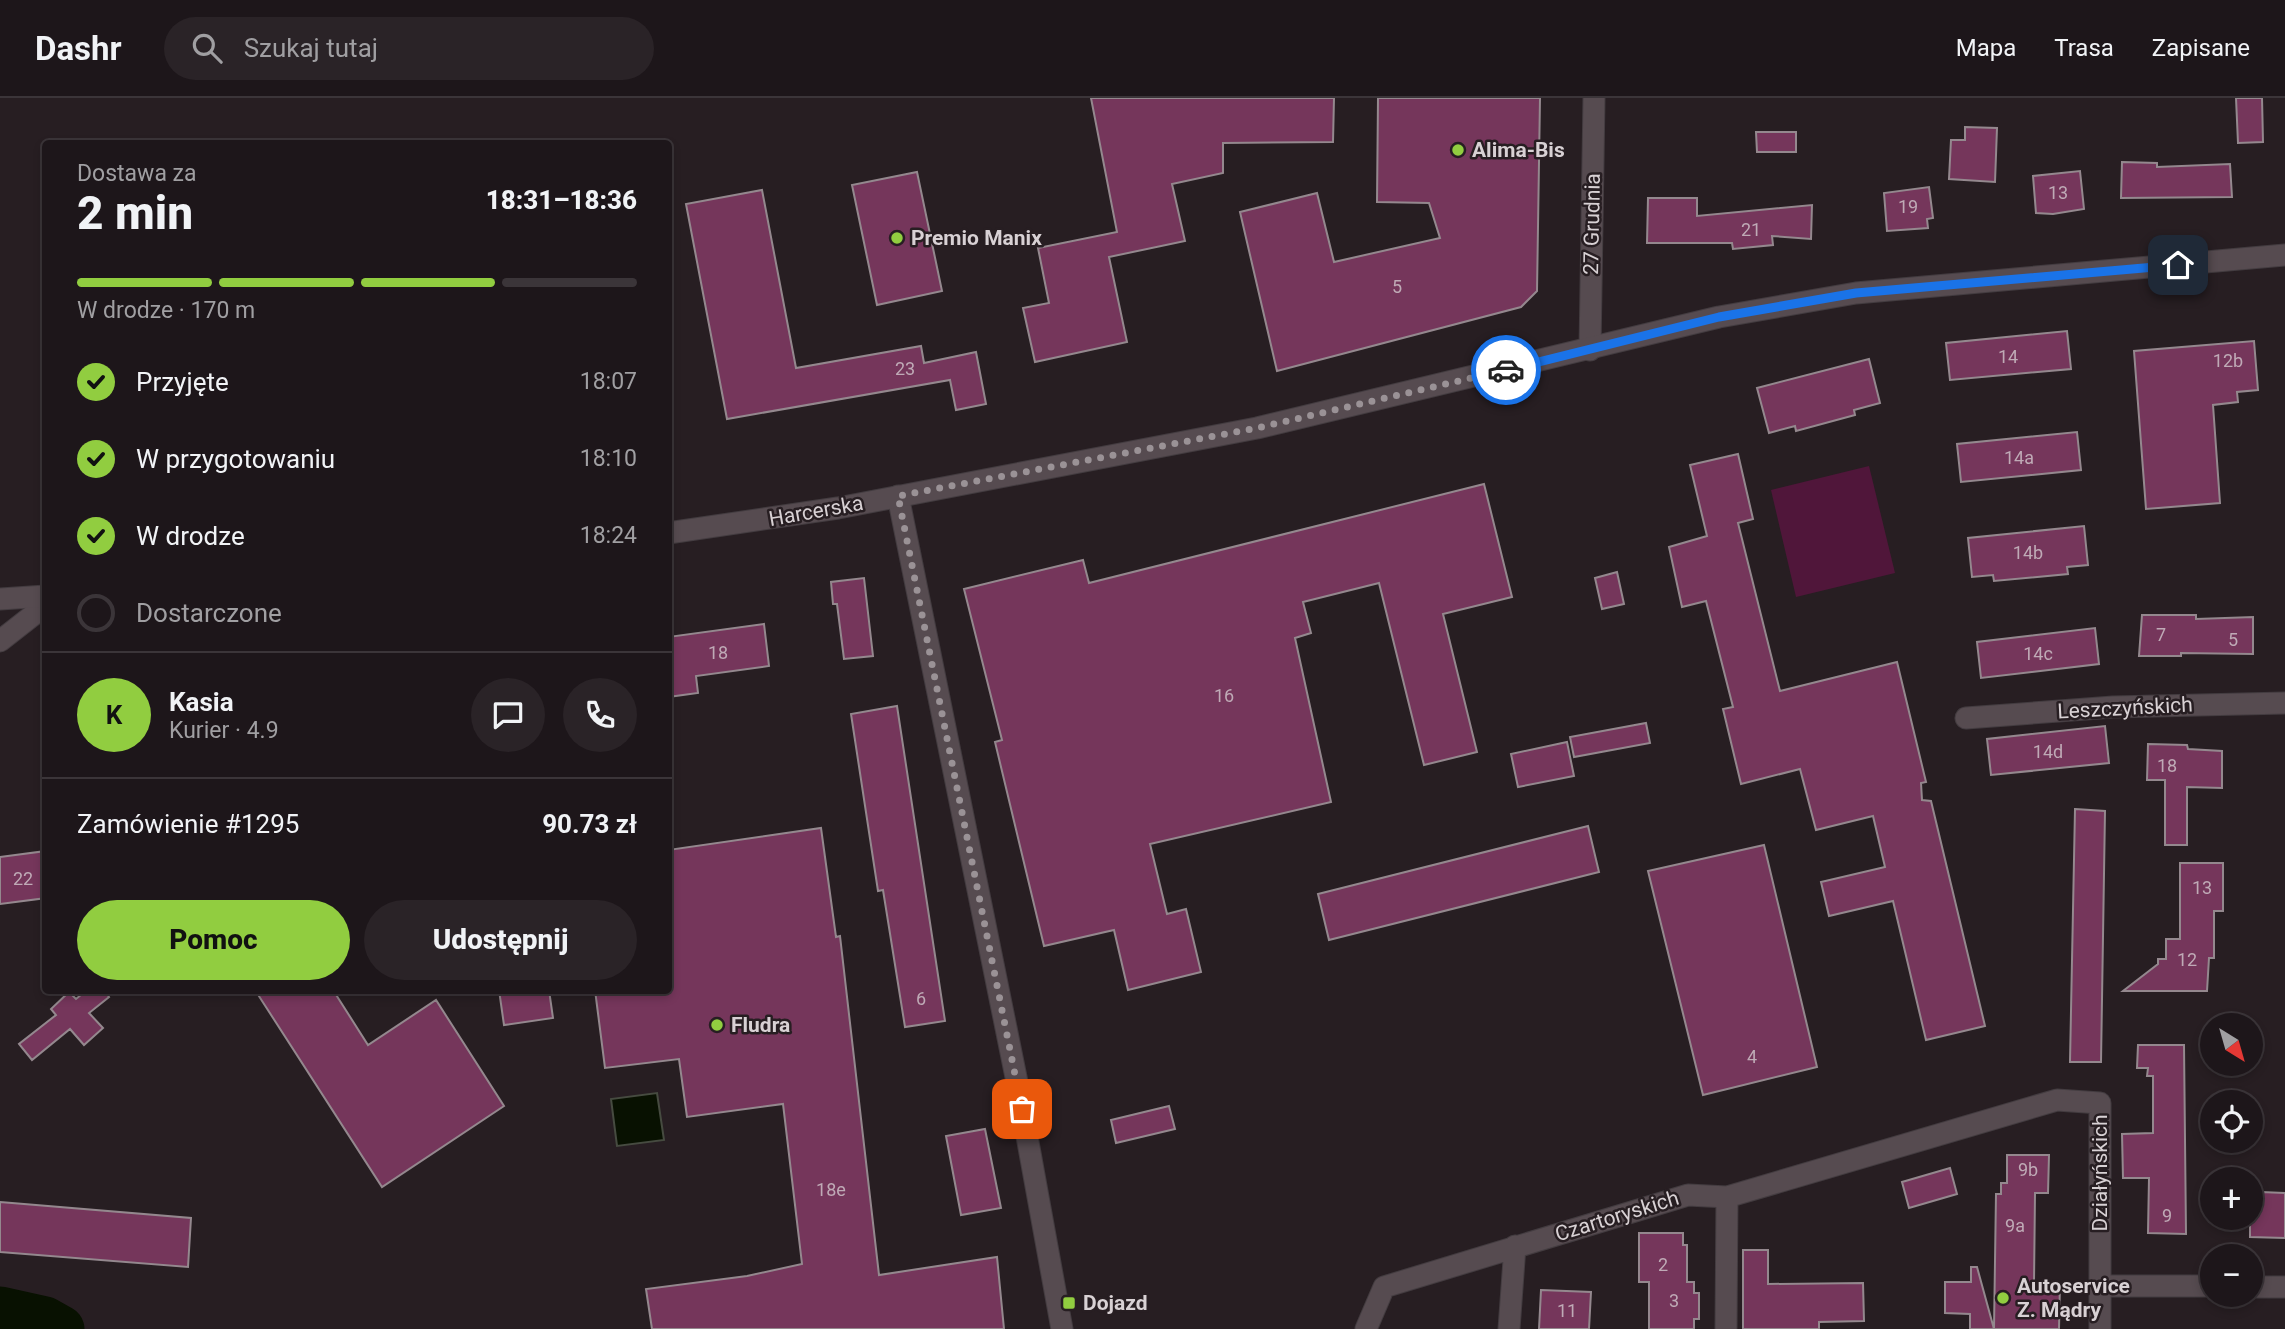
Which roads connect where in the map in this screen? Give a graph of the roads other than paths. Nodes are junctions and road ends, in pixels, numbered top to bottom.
1 (1594, 98) edge
2 (2285, 255) edge
3 (1590, 350) junction
4 (898, 496) junction
5 (672, 532) edge
6 (42, 596) edge
7 (0, 599) edge
8 (42, 608) edge
9 (0, 641) edge
10 (2285, 703) edge
11 (1966, 718) dead end
12 (2057, 1100) joint
13 (1727, 1197) junction
14 (1515, 1246) junction
15 (2100, 1286) junction
16 (2200, 1286) edge
17 (2263, 1287) edge
18 (2285, 1287) edge
19 (1062, 1329) edge
20 (1366, 1329) edge
21 (1509, 1329) edge
22 (1726, 1329) edge
23 (2099, 1329) edge

1 - 3 street, 27 Grudnia
2 - 3 street, Harcerska
3 - 4 street, Harcerska
4 - 5 street, Harcerska
4 - 19 street
6 - 7 street
8 - 9 street
10 - 11 street, Leszczyńskich
12 - 13 street, Czartoryskich
12 - 15 street, Działyńskich
13 - 14 street, Czartoryskich
13 - 22 street
14 - 20 street, Czartoryskich
14 - 21 street
15 - 16 street
15 - 23 street, Działyńskich
17 - 18 street

